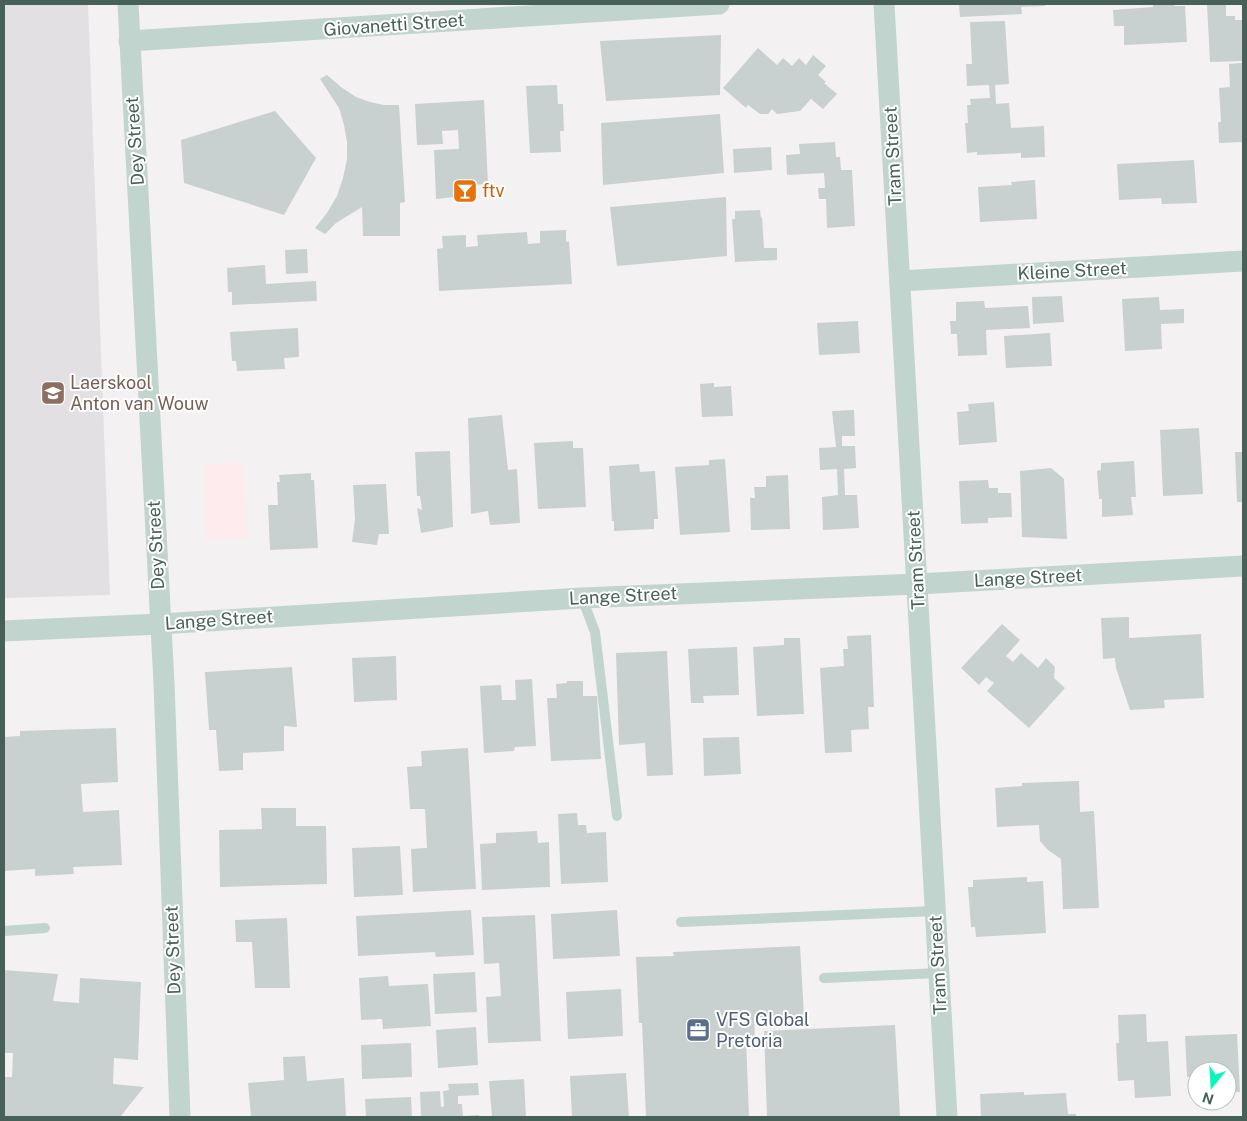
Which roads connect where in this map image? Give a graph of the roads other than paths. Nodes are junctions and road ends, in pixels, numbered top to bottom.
1 (128, 4) edge
2 (719, 4) edge
3 (884, 4) edge
4 (129, 42) junction
5 (1243, 261) edge
6 (900, 281) junction
7 (1243, 566) edge
8 (917, 584) junction
9 (582, 598) junction
10 (160, 624) junction
11 (4, 631) edge
12 (616, 816) dead end
13 (936, 911) junction
14 (681, 922) dead end
15 (45, 928) dead end
16 (4, 931) edge
17 (939, 973) junction
18 (824, 978) dead end
19 (180, 1117) edge
20 (947, 1117) edge

1 - 4 street, Dey Street
2 - 4 street, Giovanetti Street
3 - 6 street, Tram Street
4 - 10 street, Dey Street
5 - 6 street, Kleine Street
6 - 8 street, Tram Street
7 - 8 street, Lange Street
8 - 9 street, Lange Street
8 - 13 street, Tram Street
9 - 10 street, Lange Street
9 - 12 lane
10 - 11 street, Lange Street
10 - 19 street, Dey Street
13 - 14 lane
13 - 17 street, Tram Street
15 - 16 lane
17 - 18 lane
17 - 20 street, Tram Street

